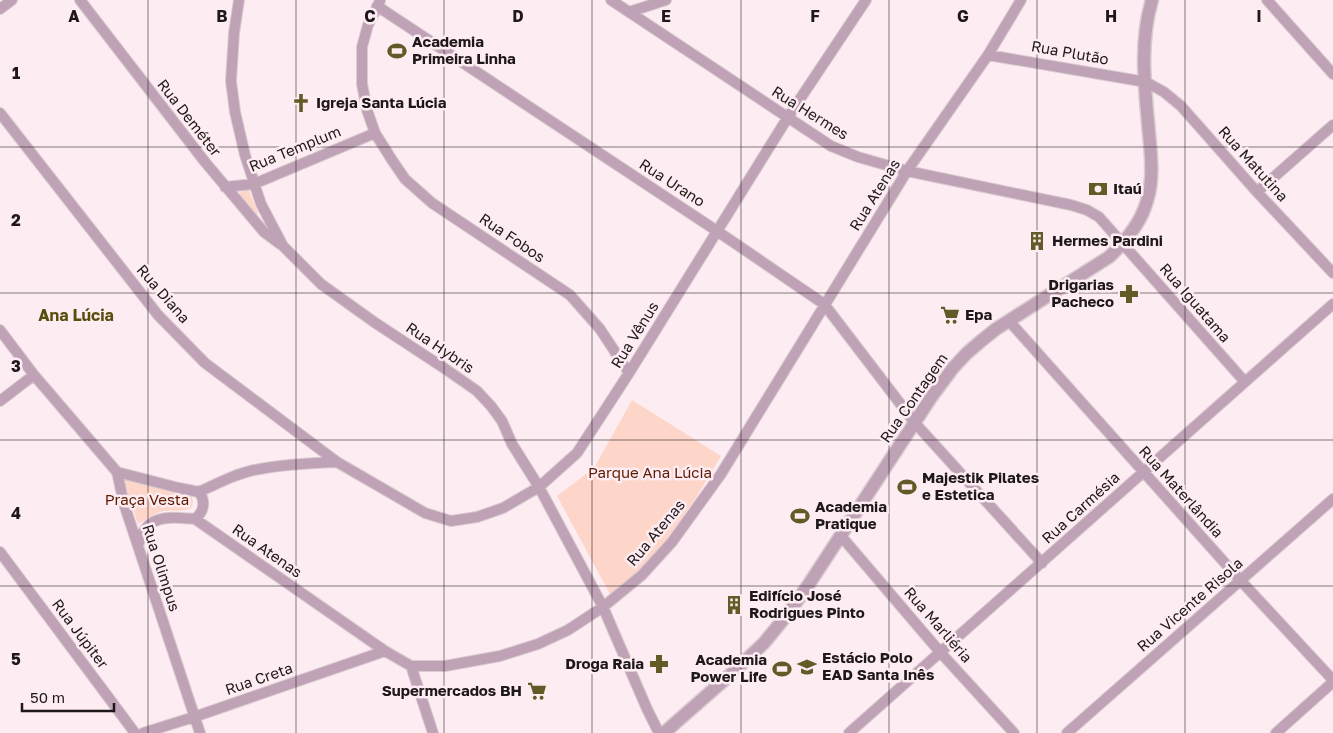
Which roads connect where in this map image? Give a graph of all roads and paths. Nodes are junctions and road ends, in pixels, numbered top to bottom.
1 (12, 0) edge
2 (80, 0) edge
3 (240, 0) edge
4 (610, 0) edge
5 (666, 0) edge
6 (866, 0) edge
7 (1021, 0) edge
8 (1152, 0) edge
9 (1266, 0) edge
10 (378, 3) edge
11 (0, 9) edge
12 (629, 12) junction
13 (988, 55) junction
14 (1333, 74) edge
15 (1146, 82) junction
16 (0, 113) edge
17 (788, 117) junction
18 (1333, 125) edge
19 (375, 133) junction
20 (907, 171) junction
21 (254, 184) junction
22 (225, 187) junction
23 (1257, 192) junction
24 (717, 231) junction
25 (1123, 244) junction
26 (283, 246) junction
27 (1333, 274) edge
28 (824, 304) junction
29 (1333, 304) edge
30 (1010, 320) junction
31 (0, 330) edge
32 (629, 373) junction
33 (34, 375) junction
34 (1245, 382) junction
35 (0, 401) edge
36 (915, 423) junction
37 (337, 462) junction
38 (117, 472) junction
39 (1143, 472) junction
40 (539, 487) junction
41 (198, 492) junction
42 (1333, 499) edge
43 (194, 519) junction
44 (840, 536) junction
45 (138, 546) junction
46 (0, 552) edge
47 (1042, 563) junction
48 (1240, 581) junction
49 (603, 607) junction
50 (385, 651) junction
51 (940, 652) junction
52 (411, 666) junction
53 (1333, 681) edge
54 (194, 717) junction
55 (135, 733) edge
56 (143, 733) edge
57 (200, 733) edge
58 (433, 733) edge
59 (659, 733) edge
60 (664, 733) edge
61 (849, 733) edge
62 (1014, 733) edge
63 (1067, 733) edge
64 (1276, 733) edge

1 - 11 street
2 - 22 street, Rua Deméter
3 - 21 street, Rua Hybris
4 - 12 street, Rua Hermes
5 - 12 street
6 - 17 street, Rua Vênus
7 - 13 street, Rua Atenas
8 - 15 street, Rua Contagem
9 - 14 street
10 - 19 street, Rua Fobos
10 - 24 street, Rua Urano
12 - 17 street, Rua Hermes
13 - 15 street, Rua Plutão
13 - 20 street, Rua Atenas
15 - 23 street, Rua Matutina
15 - 25 street, Rua Contagem
16 - 37 street, Rua Diana
17 - 20 street, Rua Hermes
17 - 24 street, Rua Vênus
18 - 23 street
19 - 21 street, Rua Templum
19 - 32 street, Rua Fobos
20 - 25 street, Rua Hermes
20 - 28 street, Rua Atenas
21 - 22 street, Rua Templum
21 - 26 street, Rua Hybris
22 - 26 street, Rua Deméter
23 - 27 street, Rua Matutina
24 - 28 street, Rua Urano
24 - 32 street, Rua Vênus
25 - 30 street, Rua Contagem
25 - 34 street, Rua Iguatama
26 - 40 street, Rua Hybris
28 - 36 street, Rua Urano
28 - 49 street, Rua Atenas
29 - 34 street, Rua Carmésia
30 - 36 street, Rua Contagem
30 - 39 street, Rua Materlândia
31 - 33 street, Rua Olimpus
32 - 40 street, Rua Vênus
33 - 35 street
33 - 38 street, Rua Olimpus
34 - 39 street, Rua Carmésia
36 - 44 street, Rua Contagem
36 - 47 street, Rua Urano
37 - 40 street, Rua Vênus
37 - 41 street
38 - 41 street
38 - 45 street, Rua Olimpus
39 - 47 street, Rua Carmésia
39 - 48 street, Rua Materlândia
40 - 49 street, Rua Hybris
41 - 43 street
42 - 48 street, Rua Vicente Risola
43 - 45 street
43 - 50 street, Rua Atenas
44 - 51 street, Rua Marliéria
44 - 60 street, Rua Contagem
45 - 54 street, Rua Olimpus
46 - 55 street, Rua Júpiter
47 - 51 street, Rua Carmésia
48 - 53 street, Rua Materlândia
48 - 63 street, Rua Vicente Risola
49 - 52 street, Rua Atenas
49 - 59 street, Rua Hybris
50 - 52 street, Rua Atenas
50 - 54 street, Rua Creta
51 - 61 street, Rua Carmésia
51 - 62 street, Rua Marliéria
52 - 58 street
53 - 64 street
54 - 56 street, Rua Creta
54 - 57 street, Rua Olimpus

